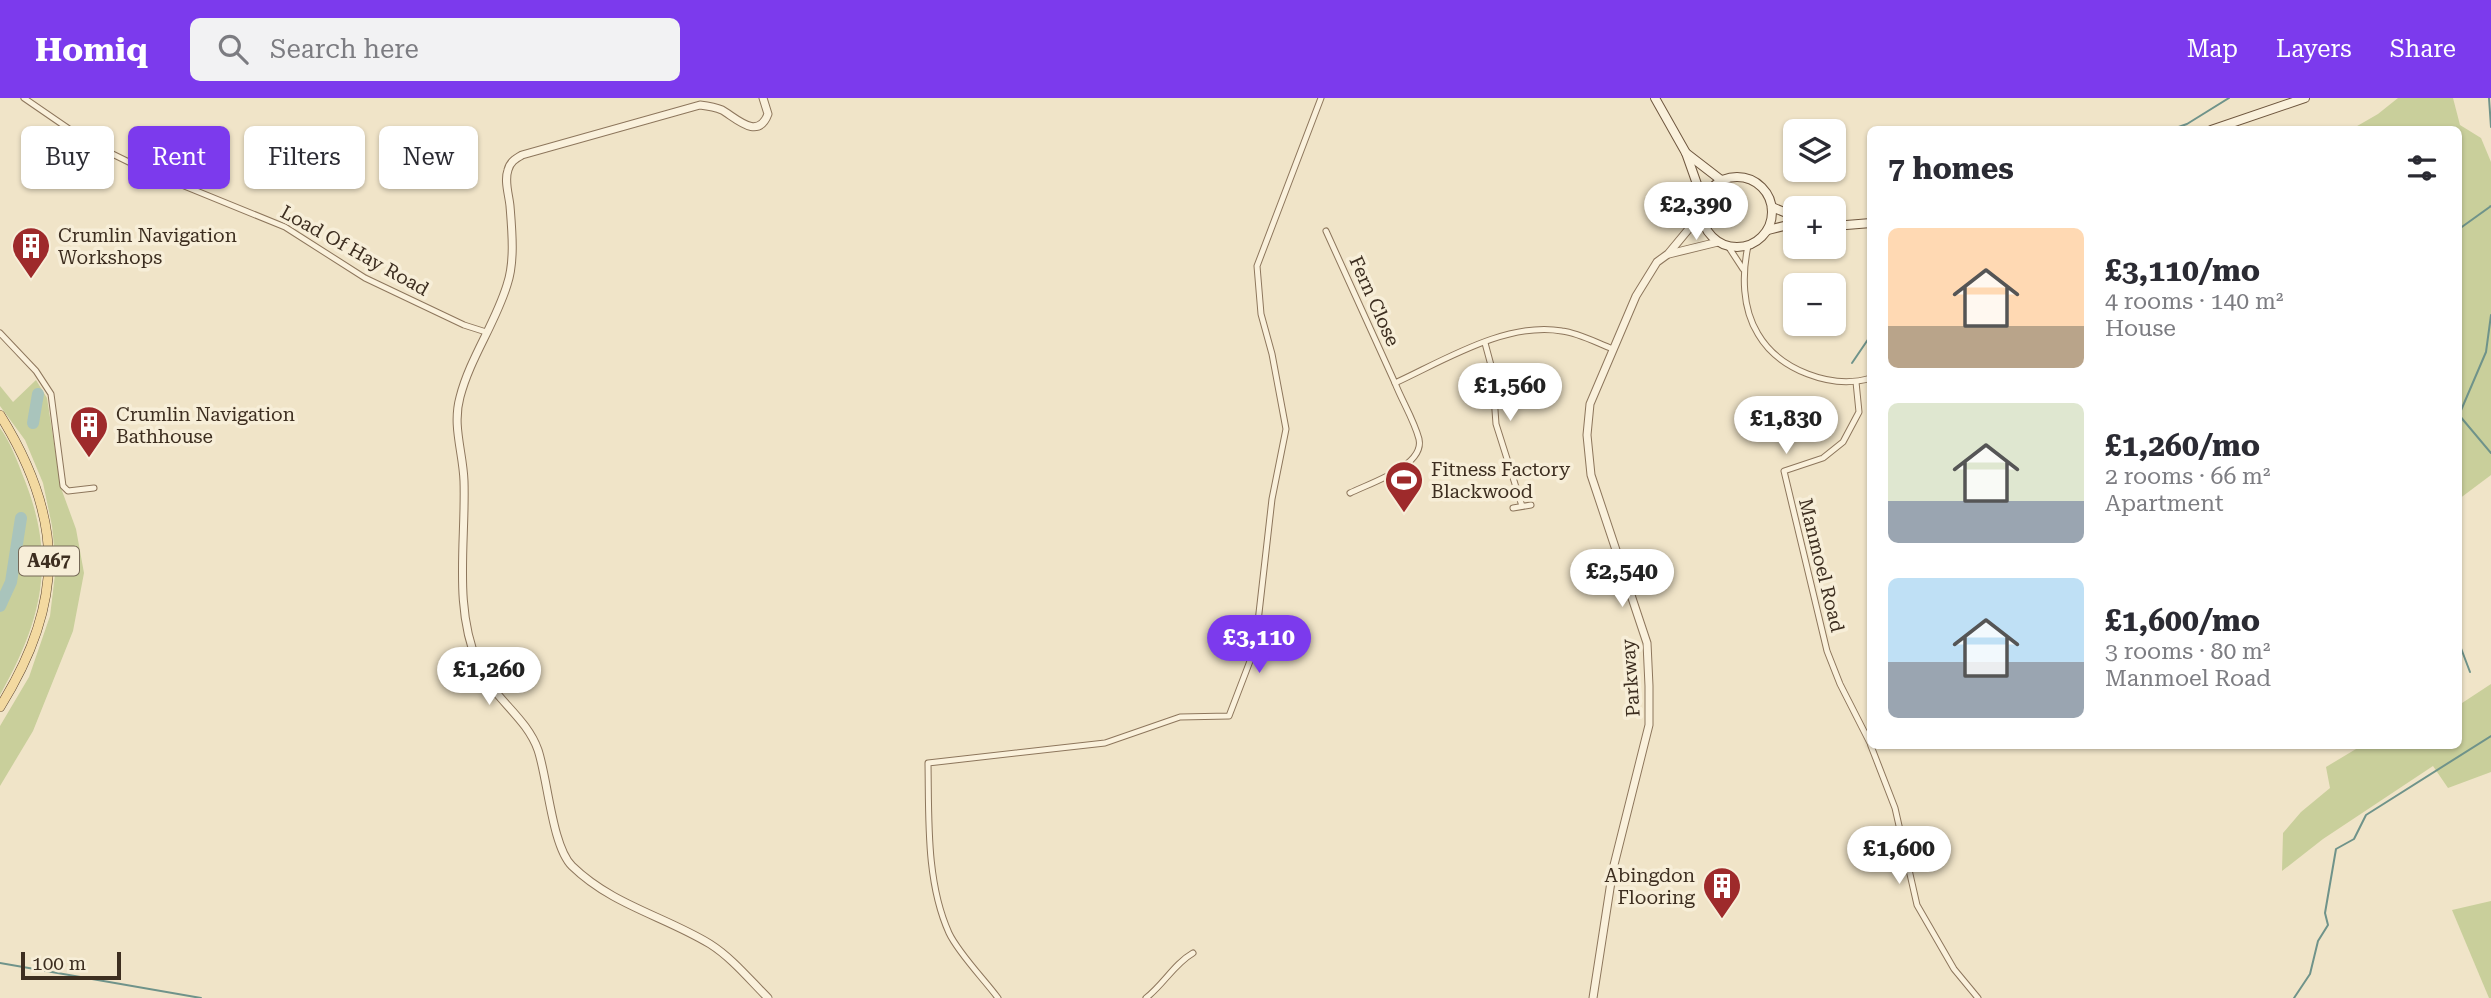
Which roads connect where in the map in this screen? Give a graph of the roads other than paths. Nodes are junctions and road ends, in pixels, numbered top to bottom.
1 (24, 98) edge
2 (763, 98) edge
3 (1321, 98) edge
4 (1655, 98) edge
5 (2305, 98) edge
6 (2223, 126) edge
7 (1686, 153) junction
8 (1721, 180) junction
9 (1703, 201) junction
10 (1773, 207) junction
11 (1783, 211) edge
12 (1702, 213) junction
13 (1867, 223) edge
14 (1846, 225) edge
15 (1783, 226) edge
16 (1768, 230) junction
17 (1326, 231) dead end
18 (1718, 242) junction
19 (1728, 246) junction
20 (1748, 246) junction
21 (1668, 254) junction
22 (1743, 269) junction
23 (486, 332) junction
24 (0, 333) edge
25 (1485, 343) junction
26 (1613, 349) junction
27 (1867, 379) edge
28 (1856, 382) junction
29 (1395, 383) junction
30 (0, 415) edge
31 (94, 488) dead end
32 (1350, 493) dead end
33 (1531, 505) dead end
34 (1522, 506) junction
35 (1513, 508) dead end
36 (0, 707) edge
37 (1867, 737) edge
38 (1873, 749) edge
39 (1193, 953) dead end
40 (768, 998) edge
41 (998, 998) edge
42 (1146, 998) edge
43 (1593, 998) edge
44 (1978, 998) edge

1 - 23 street, Load Of Hay Road
2 - 23 street
3 - 41 street
4 - 7 main road
5 - 6 main road
7 - 8 main road
7 - 9 main road
8 - 9 main road
8 - 10 main road
9 - 12 main road
10 - 11 main road
10 - 16 main road
12 - 18 main road
12 - 21 street, Parkway
13 - 14 main road
15 - 16 main road
16 - 20 main road
17 - 29 street, Fern Close
18 - 19 main road
18 - 21 street
19 - 20 main road
19 - 22 street
20 - 22 street
21 - 26 street, Parkway
22 - 28 street
23 - 40 street
24 - 31 street
25 - 26 street
25 - 29 street
25 - 34 street
26 - 43 street, Parkway
27 - 28 street
28 - 37 street, Manmoel Road
29 - 32 street, Fern Close
30 - 36 main road, A467
33 - 34 street
34 - 35 street
38 - 44 street, Manmoel Road
39 - 42 street

